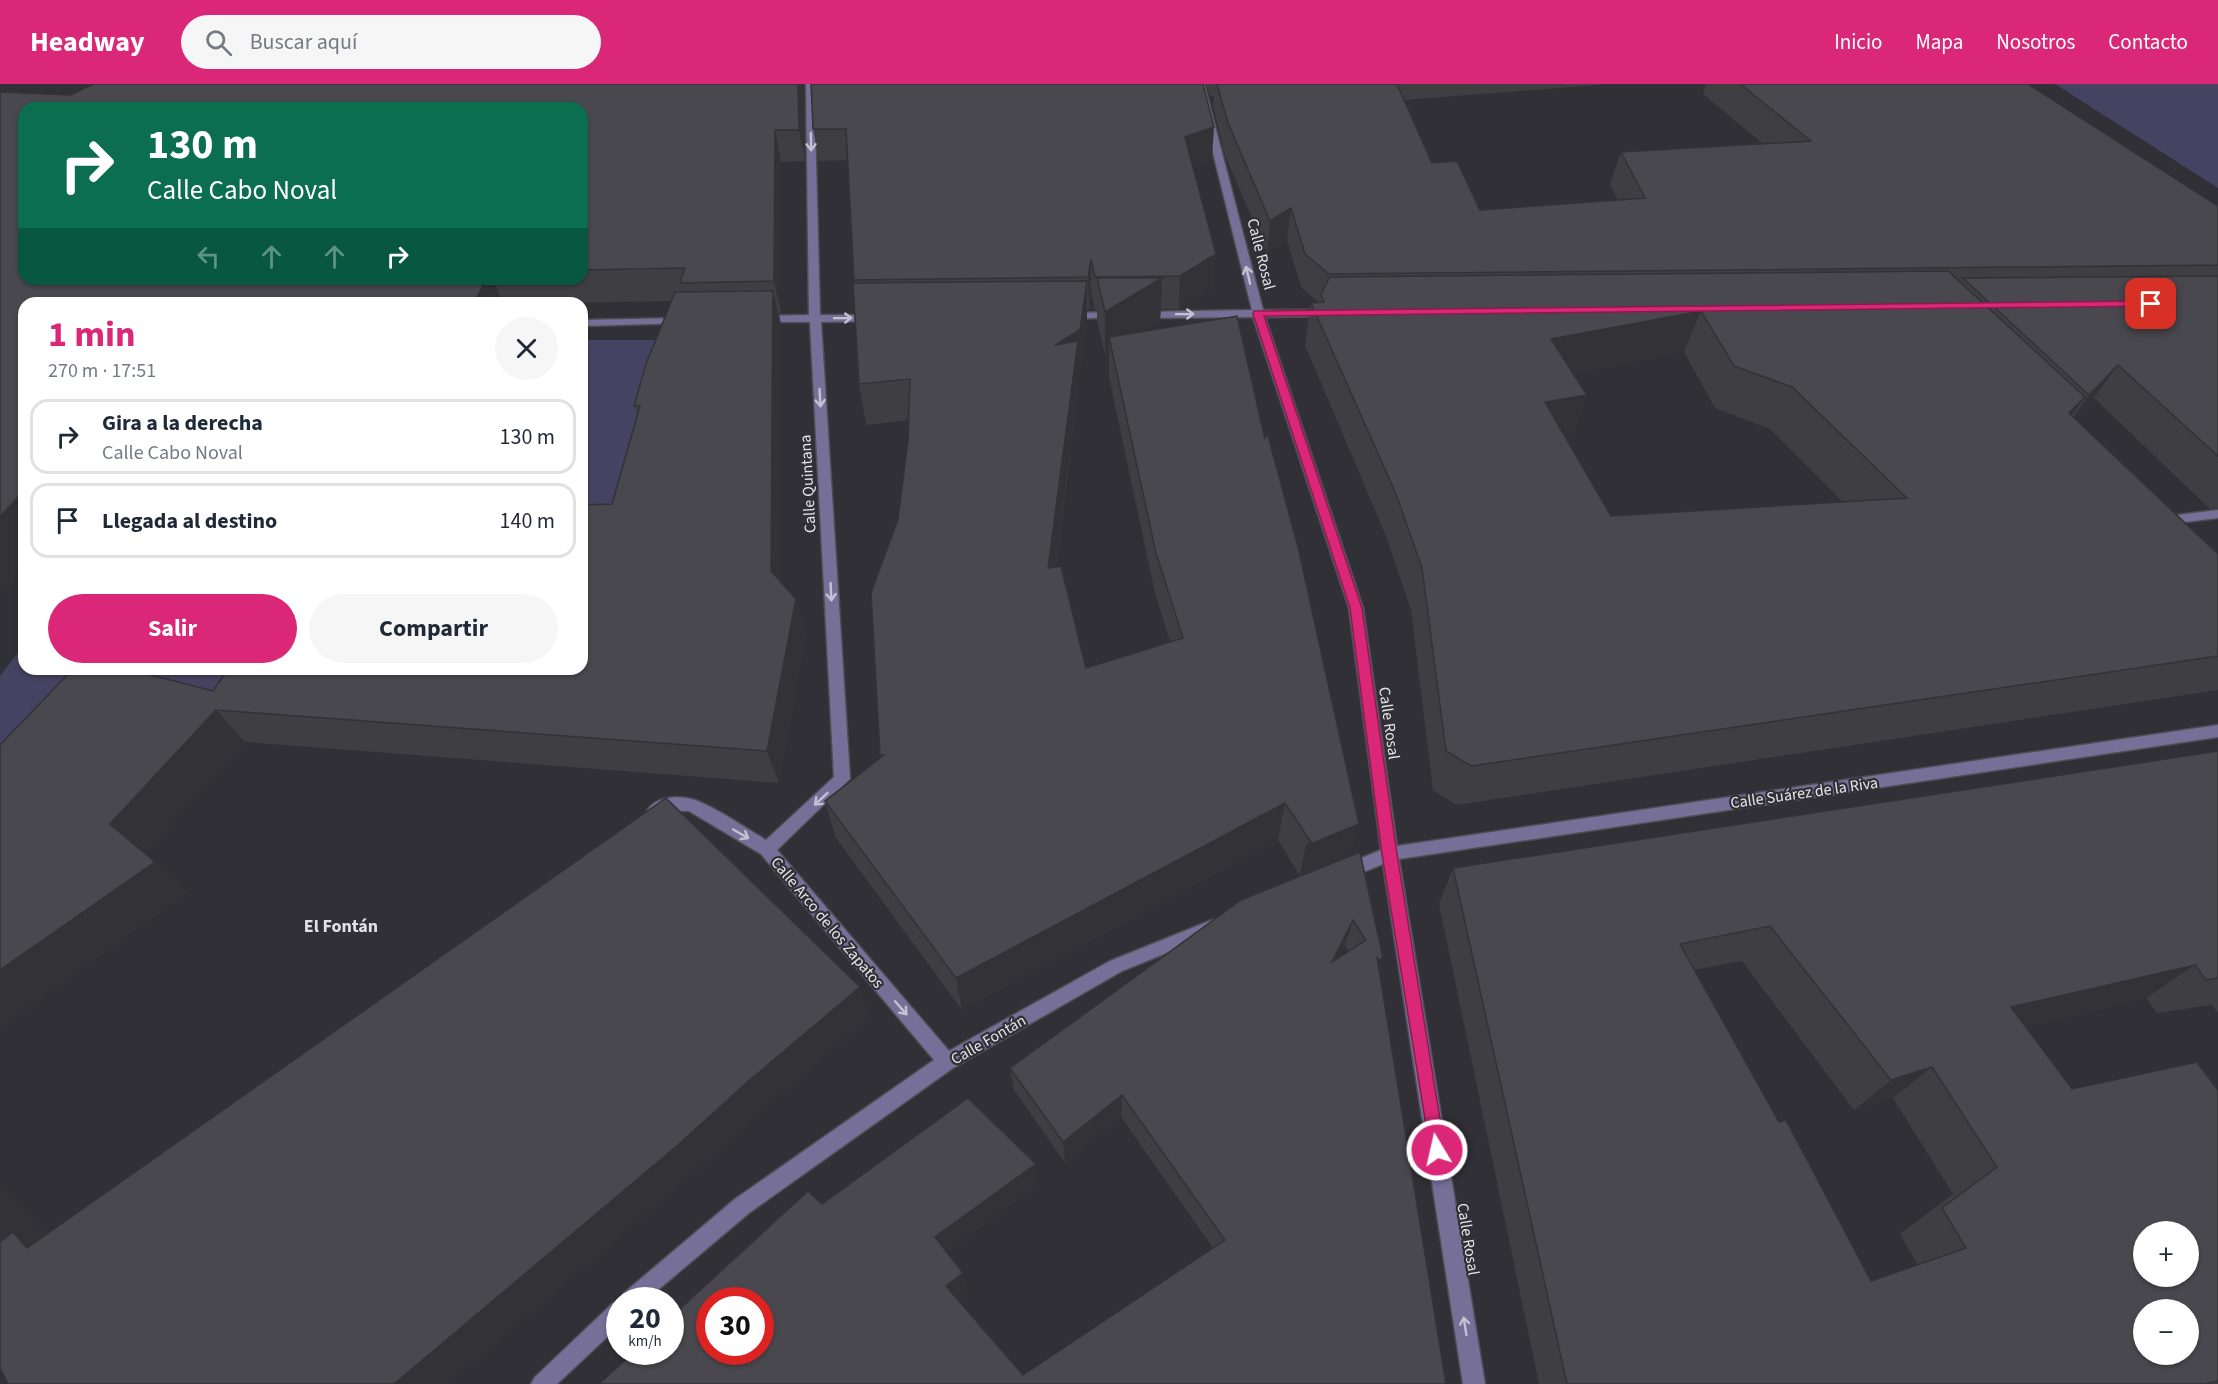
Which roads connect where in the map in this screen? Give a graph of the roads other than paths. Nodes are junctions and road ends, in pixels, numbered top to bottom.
1 (810, 84) edge
2 (1200, 84) edge
3 (1340, 313) edge
4 (1258, 314) junction
5 (1052, 316) edge
6 (815, 318) junction
7 (886, 318) edge
8 (748, 320) edge
9 (700, 321) edge
10 (588, 323) edge
11 (2218, 514) edge
12 (2156, 526) edge
13 (2218, 731) edge
14 (643, 819) edge
15 (767, 849) junction
16 (1390, 854) junction
17 (1335, 876) edge
18 (1226, 921) edge
19 (947, 1062) junction
20 (645, 1287) edge
21 (606, 1323) edge
22 (542, 1384) edge
23 (1474, 1384) edge

1 -> 6 street, Calle Quintana
4 -> 2 street, Calle Rosal
3 - 4 street
5 -> 4 street
4 - 16 street, Calle Rosal
6 -> 7 street
6 - 8 street
6 -> 15 street, Calle Quintana
9 - 10 street
11 - 12 street
13 - 16 street, Calle Suárez de la Riva
14 -> 15 street, Calle Arco de los Zapatos
15 -> 19 street, Calle Arco de los Zapatos
16 - 17 street
23 -> 16 street, Calle Rosal
18 - 19 street, Calle Fontán
19 - 20 street, Calle Fontán
21 - 22 street

